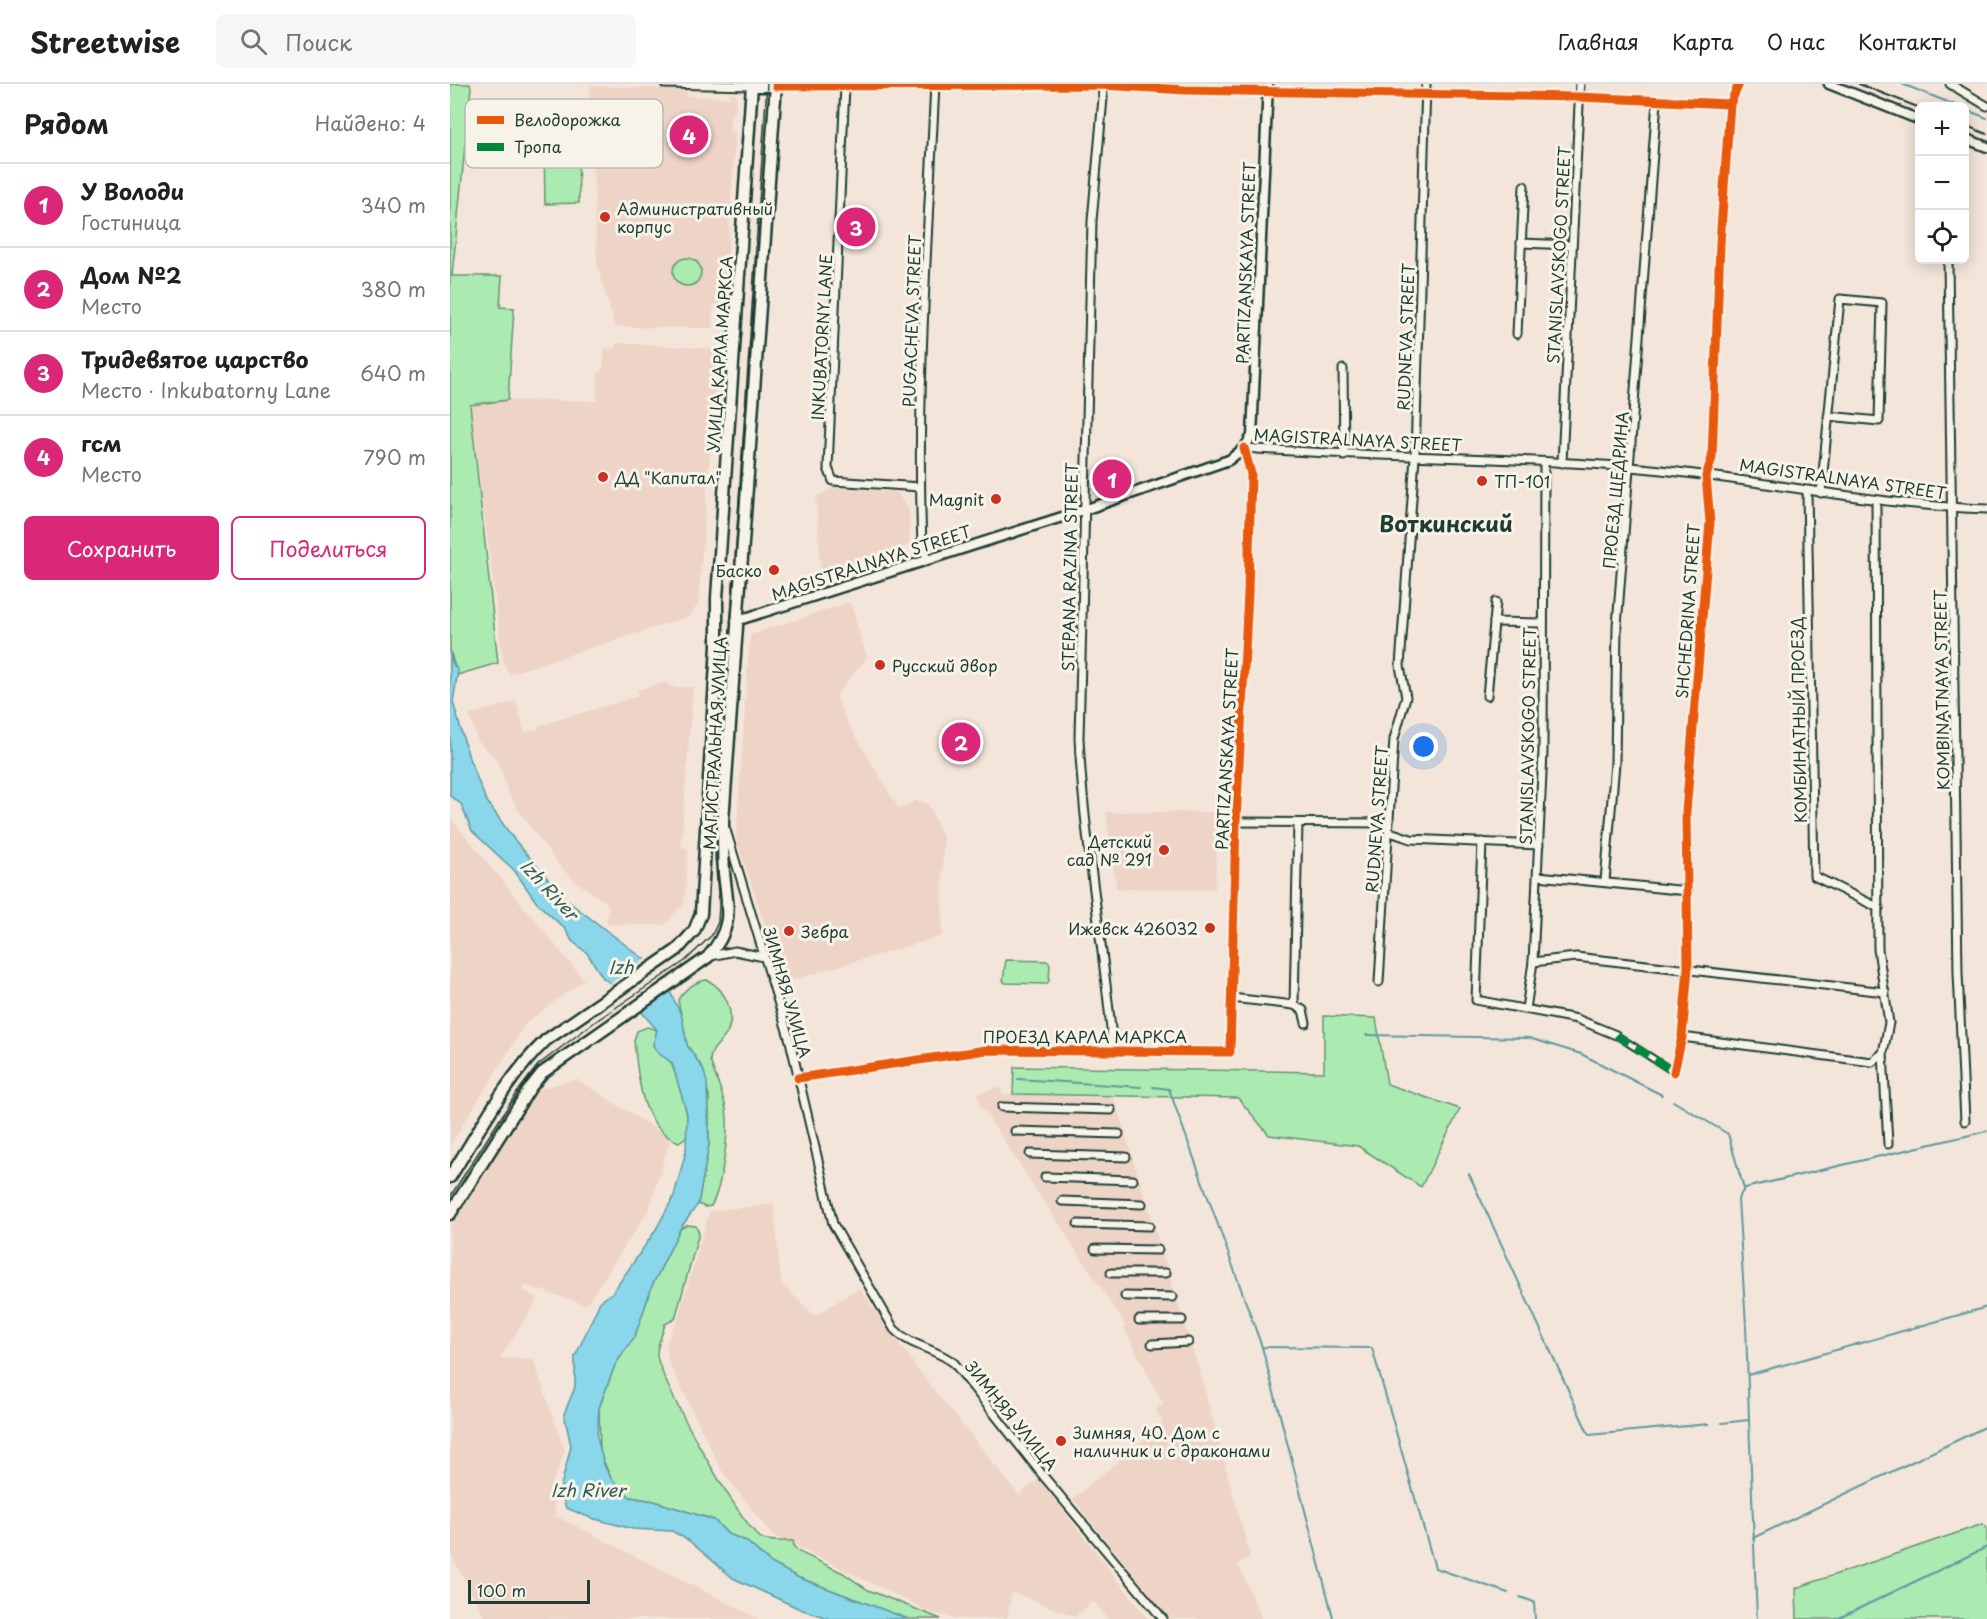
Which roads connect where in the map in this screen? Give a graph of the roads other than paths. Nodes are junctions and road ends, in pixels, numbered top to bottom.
1 (665, 84) edge
2 (1426, 84) edge
3 (1580, 84) edge
4 (1739, 84) edge
5 (1829, 84) edge
6 (1950, 84) edge
7 (752, 85) edge
8 (776, 85) edge
9 (845, 85) edge
10 (935, 85) edge
11 (1012, 85) edge
12 (1102, 85) edge
13 (1268, 87) edge
14 (1426, 93) junction
15 (1579, 97) junction
16 (1657, 101) junction
17 (1730, 104) junction
18 (1987, 106) edge
19 (1915, 118) edge
20 (1969, 140) edge
21 (1987, 147) edge
22 (1524, 186) dead end
23 (1521, 243) junction
24 (1571, 245) junction
25 (1948, 264) edge
26 (1516, 334) dead end
27 (1343, 369) dead end
28 (1828, 416) junction
29 (1244, 448) junction
30 (1344, 456) junction
31 (1415, 457) junction
32 (1544, 462) junction
33 (1562, 463) junction
34 (1631, 467) junction
35 (1706, 476) junction
36 (920, 487) junction
37 (1807, 491) junction
38 (1821, 493) junction
39 (1875, 500) junction
40 (1952, 508) junction
41 (1987, 509) edge
42 (1084, 510) junction
43 (927, 559) junction
44 (1496, 602) dead end
45 (736, 621) junction
46 (1494, 621) junction
47 (1542, 623) junction
48 (718, 627) junction
49 (1487, 696) dead end
50 (723, 821) junction
51 (1236, 822) junction
52 (1388, 822) junction
53 (1298, 823) junction
54 (1390, 832) junction
55 (1482, 842) junction
56 (1539, 845) junction
57 (1538, 876) junction
58 (1605, 881) junction
59 (1688, 891) junction
60 (1879, 908) junction
61 (708, 957) junction
62 (764, 957) junction
63 (1533, 962) junction
64 (1688, 968) junction
65 (1379, 982) dead end
66 (1885, 992) junction
67 (1231, 998) junction
68 (1294, 1005) junction
69 (1526, 1009) junction
70 (1306, 1023) dead end
71 (1616, 1035) joint
72 (1682, 1037) junction
73 (1113, 1050) junction
74 (1230, 1052) joint
75 (1884, 1053) junction
76 (1674, 1072) joint
77 (798, 1078) junction
78 (1002, 1107) dead end
79 (1111, 1110) dead end
80 (1965, 1121) dead end
81 (1015, 1131) dead end
82 (1119, 1134) dead end
83 (1888, 1144) dead end
84 (1030, 1154) dead end
85 (1126, 1157) dead end
86 (450, 1177) edge
87 (1046, 1177) dead end
88 (1133, 1180) dead end
89 (1062, 1201) dead end
90 (1142, 1204) dead end
91 (450, 1214) edge
92 (1078, 1224) dead end
93 (1149, 1226) dead end
94 (1095, 1249) dead end
95 (1158, 1250) dead end
96 (1111, 1273) dead end
97 (1166, 1274) dead end
98 (1125, 1296) dead end
99 (1173, 1297) dead end
100 (1139, 1320) dead end
101 (1182, 1320) dead end
102 (1188, 1342) dead end
103 (1152, 1344) dead end
104 (1163, 1619) edge

1 - 7 street
2 - 14 street, RUDNEVA STREET
3 - 15 street, STANISLAVSKOGO STREET
4 - 17 street, SHCHEDRINA STREET
5 - 19 street
6 - 18 street
7 - 8 main road
7 - 48 main road, УЛИЦА КАРЛА МАРКСА
8 - 9 street
8 - 45 main road
9 - 10 street
9 - 36 street, INKUBATORNY LANE
10 - 11 street
10 - 36 street, PUGACHEVA STREET
11 - 12 street
12 - 13 street
12 - 42 street, STEPANA RAZINA STREET
13 - 14 street
13 - 29 street, PARTIZANSKAYA STREET
14 - 15 street
14 - 31 street, RUDNEVA STREET
15 - 16 street
15 - 24 street, STANISLAVSKOGO STREET
16 - 17 street
16 - 34 street, ПРОЕЗД ЩЕДРИНА
17 - 35 street, SHCHEDRINA STREET
20 - 21 street
22 - 23 street
23 - 24 street
23 - 26 street
24 - 33 street, STANISLAVSKOGO STREET
25 - 40 street, KOMBINATNAYA STREET
27 - 30 street
28 - 28 street
28 - 38 street
29 - 30 street, MAGISTRALNAYA STREET
29 - 42 street, MAGISTRALNAYA STREET
29 - 51 street, PARTIZANSKAYA STREET
30 - 31 street, MAGISTRALNAYA STREET
31 - 32 street, MAGISTRALNAYA STREET
31 - 52 street, RUDNEVA STREET
32 - 33 street, MAGISTRALNAYA STREET
32 - 47 street, STANISLAVSKOGO STREET
33 - 34 street, MAGISTRALNAYA STREET
34 - 35 street, MAGISTRALNAYA STREET
34 - 58 street, ПРОЕЗД ЩЕДРИНА
35 - 37 street, MAGISTRALNAYA STREET
35 - 59 street, SHCHEDRINA STREET
36 - 43 street, PUGACHEVA STREET
37 - 38 street, MAGISTRALNAYA STREET
37 - 60 street, КОМБИНАТНЫЙ ПРОЕЗД
38 - 39 street, MAGISTRALNAYA STREET
39 - 40 street, MAGISTRALNAYA STREET
39 - 60 street
40 - 41 street, MAGISTRALNAYA STREET
40 - 80 street, KOMBINATNAYA STREET
42 - 43 street, MAGISTRALNAYA STREET
42 - 73 street, STEPANA RAZINA STREET
43 - 45 street, MAGISTRALNAYA STREET
44 - 46 street
45 - 48 main road, MAGISTRALNAYA STREET
45 - 50 main road, МАГИСТРАЛЬНАЯ УЛИЦА
46 - 47 street
46 - 49 street
47 - 56 street, STANISLAVSKOGO STREET
48 - 86 main road, МАГИСТРАЛЬНАЯ УЛИЦА
50 - 61 main road, МАГИСТРАЛЬНАЯ УЛИЦА
50 - 62 street, ЗИМНЯЯ УЛИЦА
51 - 53 street
51 - 67 street, PARTIZANSKAYA STREET
52 - 53 street
52 - 54 street, RUDNEVA STREET
53 - 68 street
54 - 55 street
54 - 65 street, RUDNEVA STREET
55 - 56 street
55 - 69 street
56 - 57 street, STANISLAVSKOGO STREET
57 - 58 street
57 - 63 street, STANISLAVSKOGO STREET
58 - 59 street
59 - 64 street, SHCHEDRINA STREET
60 - 66 street
61 - 62 street
61 - 91 main road, МАГИСТРАЛЬНАЯ УЛИЦА
62 - 77 street, ЗИМНЯЯ УЛИЦА
63 - 64 street
63 - 69 street, STANISLAVSKOGO STREET
64 - 66 street
64 - 72 street, SHCHEDRINA STREET
66 - 75 street
67 - 68 street
67 - 74 street, PARTIZANSKAYA STREET
68 - 70 street
69 - 71 street
71 - 76 street
72 - 75 street
72 - 76 street, SHCHEDRINA STREET
73 - 74 street, ПРОЕЗД КАРЛА МАРКСА
73 - 77 street, ПРОЕЗД КАРЛА МАРКСА
75 - 83 street
77 - 104 street, ЗИМНЯЯ УЛИЦА
78 - 79 street
81 - 82 street
84 - 85 street
87 - 88 street
89 - 90 street
92 - 93 street
94 - 95 street
96 - 97 street
98 - 99 street
100 - 101 street
102 - 103 street

